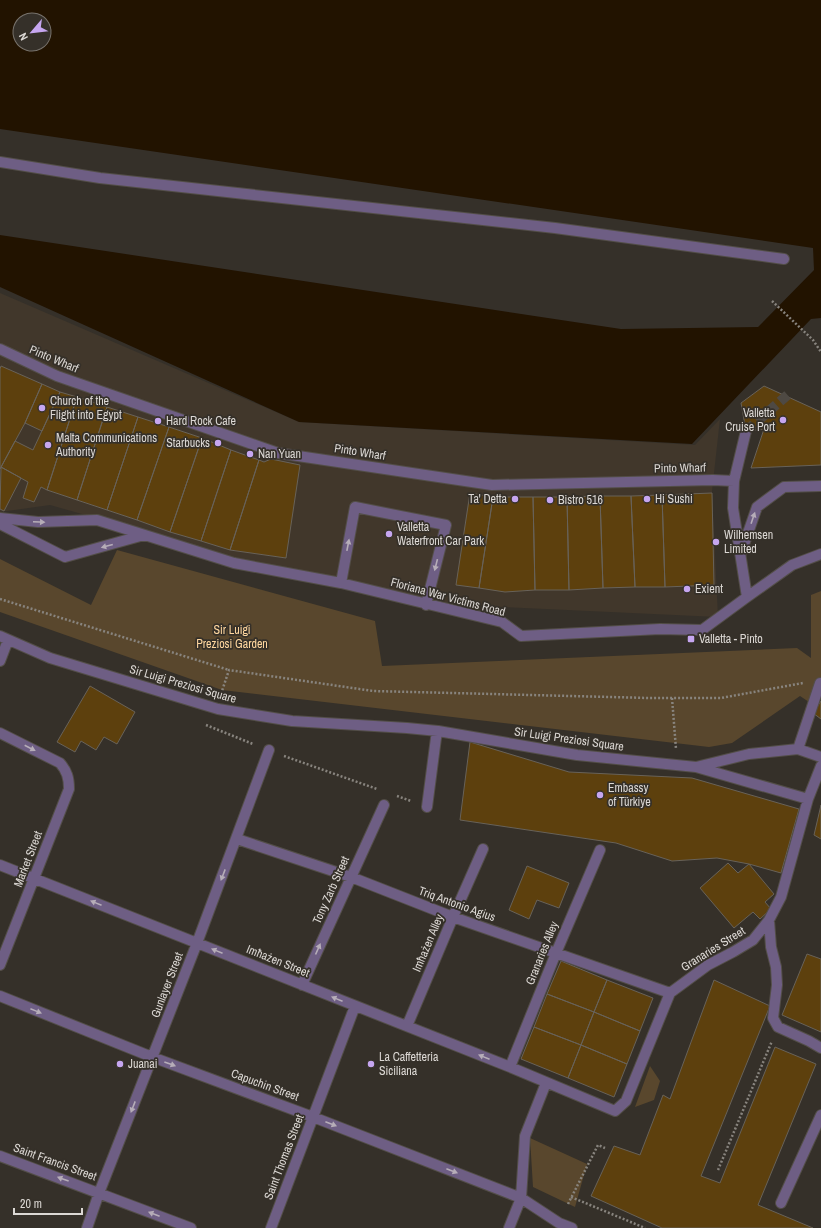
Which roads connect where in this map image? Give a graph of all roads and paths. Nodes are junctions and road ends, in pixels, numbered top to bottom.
1 (0, 162) edge
2 (784, 259) dead end
3 (772, 301) dead end
4 (0, 349) edge
5 (821, 352) edge
6 (746, 430) tunnel mouth
7 (734, 481) junction
8 (821, 486) edge
9 (0, 518) edge
10 (0, 524) edge
11 (144, 536) junction
12 (821, 554) edge
13 (741, 555) junction
14 (341, 583) junction
15 (747, 597) junction
16 (0, 599) edge
17 (426, 604) junction
18 (4, 638) edge
19 (0, 661) edge
20 (229, 670) junction
21 (820, 683) edge
22 (672, 698) junction
23 (218, 709) junction
24 (438, 731) junction
25 (0, 732) edge
26 (798, 749) junction
27 (269, 750) joint
28 (821, 757) edge
29 (678, 766) junction
30 (821, 766) edge
31 (696, 767) junction
32 (380, 790) dead end
33 (393, 794) dead end
34 (399, 796) dead end
35 (808, 799) junction
36 (384, 805) dead end
37 (427, 807) dead end
38 (237, 839) junction
39 (483, 849) dead end
40 (600, 850) dead end
41 (0, 865) edge
42 (351, 877) junction
43 (34, 879) junction
44 (453, 917) junction
45 (769, 920) junction
46 (197, 943) junction
47 (556, 953) junction
48 (0, 965) edge
49 (302, 985) junction
50 (670, 992) junction
51 (0, 996) edge
52 (355, 1006) junction
53 (407, 1026) junction
54 (778, 1027) junction
55 (821, 1048) edge
56 (152, 1057) junction
57 (510, 1067) junction
58 (546, 1082) junction
59 (821, 1115) edge
60 (313, 1117) junction
61 (606, 1148) dead end
62 (0, 1156) edge
63 (718, 1170) dead end
64 (99, 1193) junction
65 (571, 1197) junction
66 (521, 1198) junction
67 (781, 1203) dead end
68 (568, 1204) dead end
69 (87, 1228) edge
70 (191, 1228) edge
71 (271, 1228) edge
72 (509, 1228) edge
73 (572, 1228) edge
74 (645, 1228) edge

1 - 2 street
3 - 5 path
4 - 7 street, Pinto Wharf
6 - 7 street
7 - 13 street
13 -> 8 street
9 -> 11 street, Floriana War Victims Road
11 -> 10 street
11 - 14 street, Floriana War Victims Road
12 - 15 street, Floriana War Victims Road
13 - 15 street
14 - 17 street, Floriana War Victims Road
14 -> 17 street
15 - 17 street, Floriana War Victims Road
16 - 20 path
18 - 19 street
18 - 23 street, Sir Luigi Preziosi Square
20 - 22 path
20 - 23 path
21 - 22 path
21 - 26 street
22 - 29 path
23 - 24 street, Sir Luigi Preziosi Square
24 - 29 street, Sir Luigi Preziosi Square
24 - 37 street
25 -> 43 street, Market Street
26 - 28 street, Sir Luigi Preziosi Square
26 - 31 street, Sir Luigi Preziosi Square
27 - 32 path
27 - 38 street, Gunlayer Street
29 - 31 street, Sir Luigi Preziosi Square
30 - 35 street
31 - 35 street, Sir Luigi Preziosi Square
33 - 34 path
35 - 45 street, Granaries Street
36 - 42 street, Tony Zarb Street
38 - 42 street, Triq Antonio Agius
38 -> 46 street, Gunlayer Street
39 - 44 street, Imħażen Alley
40 - 47 street, Granaries Alley
41 - 43 street, Imħażen Street
42 - 44 street, Triq Antonio Agius
49 -> 42 street, Tony Zarb Street
46 -> 43 street, Imħażen Street
43 - 48 street, Market Street
44 - 47 street, Triq Antonio Agius
44 - 53 street, Imħażen Alley
45 - 50 street, Granaries Street
45 - 54 street
49 -> 46 street, Imħażen Street
46 - 56 street, Gunlayer Street
47 - 50 street, Triq Antonio Agius
47 - 57 street, Granaries Alley
52 -> 49 street, Imħażen Street
50 - 58 street, Imħażen Street
51 -> 56 street, Capuchin Street
52 - 53 street, Imħażen Street
52 - 60 street, Saint Thomas Street
57 -> 53 street, Imħażen Street
54 - 55 street
54 - 63 path
56 -> 60 street, Capuchin Street
56 -> 64 street, Gunlayer Street
57 - 58 street, Imħażen Street
58 - 66 street
59 - 67 street
60 -> 66 street, Capuchin Street
60 - 71 street, Saint Thomas Street
61 - 65 path
64 -> 62 street, Saint Francis Street
64 - 69 street, Gunlayer Street
70 -> 64 street, Saint Francis Street
65 - 68 path
65 - 74 path
66 - 72 street
66 - 73 street, Capuchin Street

